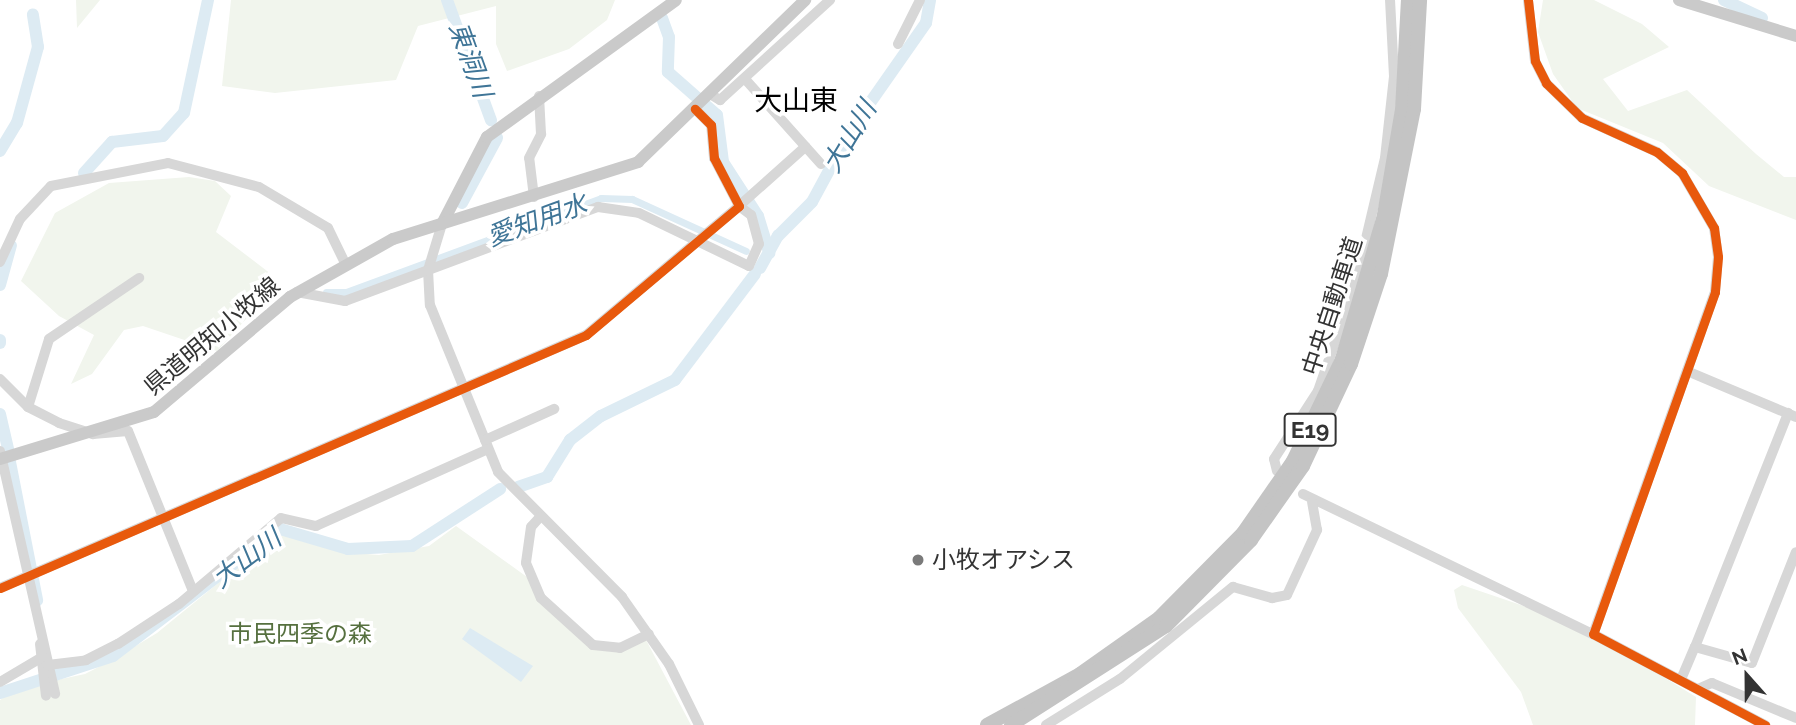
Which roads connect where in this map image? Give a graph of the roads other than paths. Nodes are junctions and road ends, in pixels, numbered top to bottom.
1 (676, 0) edge
2 (805, 0) edge
3 (830, 0) edge
4 (920, 0) edge
5 (1390, 0) edge
6 (1408, 0) edge
7 (1420, 0) edge
8 (1528, 0) edge
9 (1679, 0) edge
10 (1796, 36) edge
11 (898, 44) dead end
12 (745, 79) junction
13 (539, 96) junction
14 (703, 101) junction
15 (805, 147) junction
16 (821, 164) dead end
17 (534, 197) junction
18 (744, 202) junction
19 (442, 224) junction
20 (698, 243) junction
21 (0, 262) edge
22 (346, 265) junction
23 (428, 270) junction
24 (139, 278) dead end
25 (297, 292) junction
26 (1687, 371) junction
27 (0, 379) edge
28 (465, 391) junction
29 (28, 407) junction
30 (554, 409) dead end
31 (1792, 415) edge
32 (93, 434) junction
33 (487, 444) junction
34 (1, 456) edge
35 (1275, 468) dead end
36 (1303, 494) dead end
37 (1312, 502) junction
38 (540, 517) junction
39 (165, 520) junction
40 (1796, 552) edge
41 (32, 575) junction
42 (0, 588) edge
43 (193, 591) junction
44 (649, 634) junction
45 (1592, 634) junction
46 (1695, 647) junction
47 (45, 672) junction
48 (1682, 677) junction
49 (0, 682) edge
50 (1700, 688) junction
51 (50, 695) dead end
52 (1796, 718) edge
53 (699, 725) edge
54 (987, 725) edge
55 (1011, 725) edge
56 (1046, 725) edge
57 (1765, 725) edge

1 - 13 main road
2 - 14 main road, 県道明知小牧線
3 - 12 street
4 - 11 street
5 - 35 street
6 - 54 highway, 中央自動車道 / E19
7 - 55 highway, 中央自動車道 / E19
8 - 26 street
9 - 10 main road
12 - 14 street
12 - 15 street
13 - 17 street
13 - 19 main road
14 - 17 main road, 県道明知小牧線
14 - 18 street
15 - 16 street
15 - 18 street
17 - 19 main road, 県道明知小牧線
18 - 20 street
18 - 20 street
19 - 22 main road, 県道明知小牧線
19 - 23 street
20 - 23 street
20 - 28 street
21 - 22 street
22 - 25 main road, 県道明知小牧線
23 - 25 street
23 - 28 street
24 - 29 street
25 - 32 main road, 県道明知小牧線
26 - 31 street
26 - 45 street
27 - 29 street
28 - 33 street
28 - 39 street
29 - 32 street
30 - 33 street
31 - 46 street
32 - 34 main road, 県道明知小牧線
32 - 39 street
33 - 38 street
33 - 43 street
34 - 41 street
36 - 37 street
37 - 45 street
37 - 56 street
38 - 44 street
38 - 44 street
39 - 41 street
39 - 43 street
40 - 46 street
41 - 42 street
41 - 47 street
43 - 47 street
44 - 53 street
45 - 48 street
46 - 48 street
47 - 49 street
47 - 51 street
48 - 50 street
50 - 52 street
50 - 57 street

